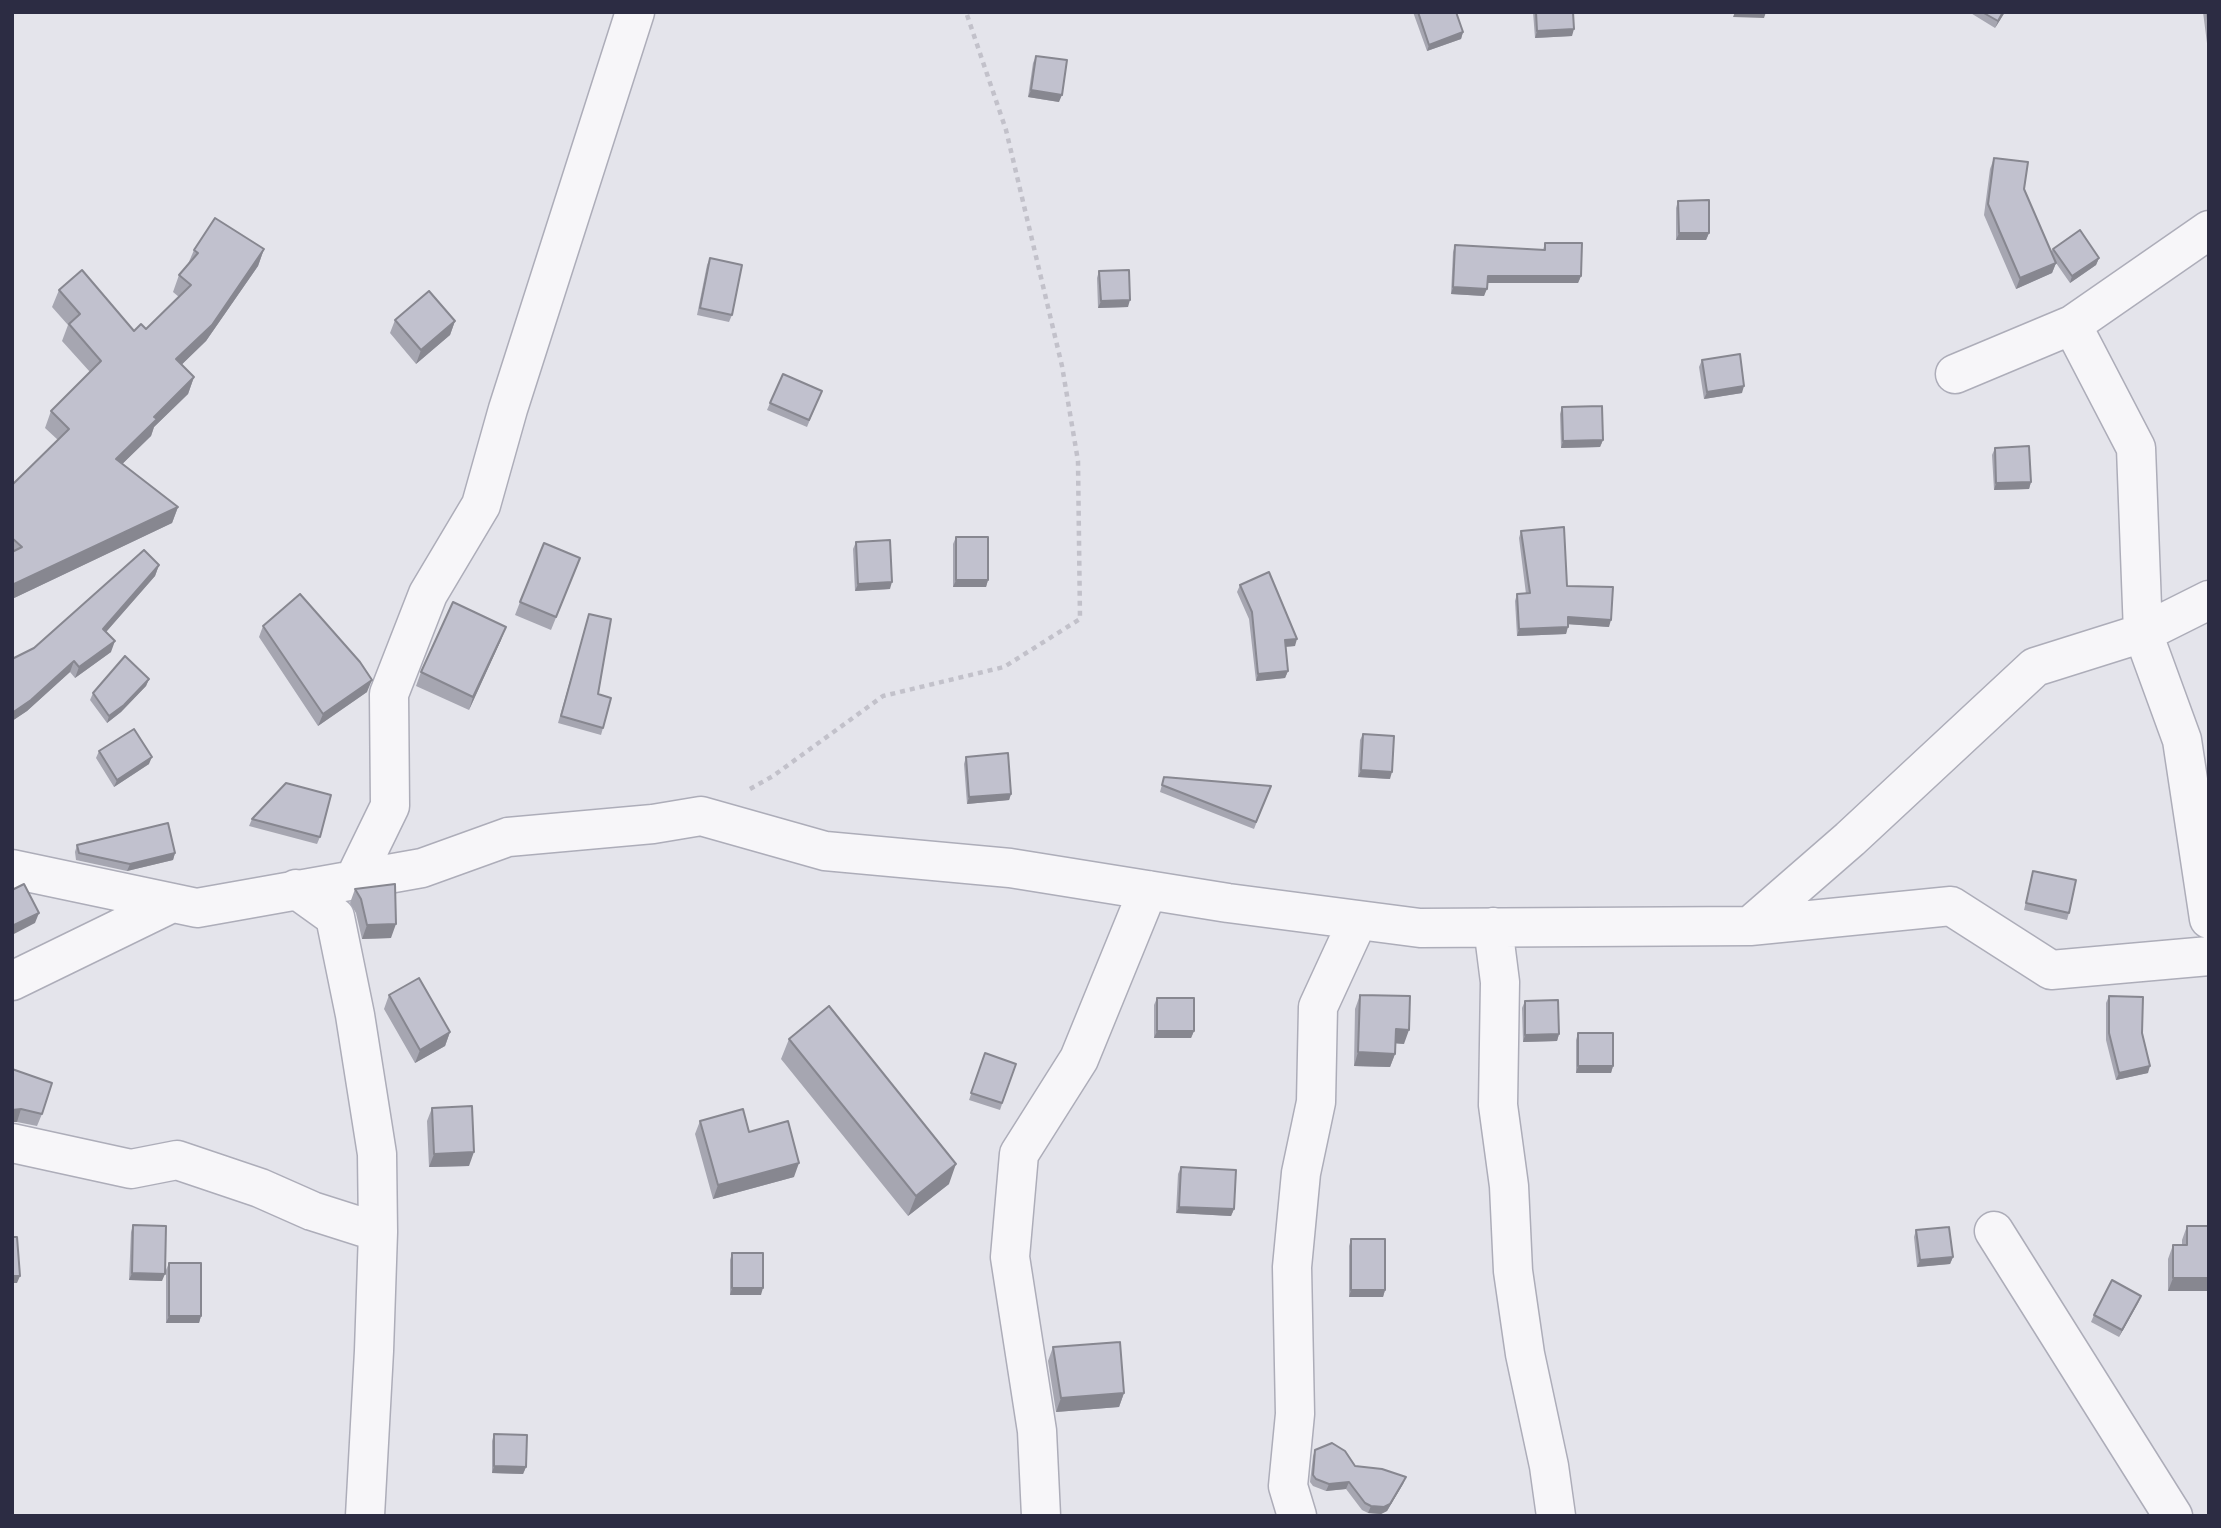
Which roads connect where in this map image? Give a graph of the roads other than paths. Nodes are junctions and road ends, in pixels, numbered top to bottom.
1 (635, 12) edge
2 (2209, 230) edge
3 (2073, 325) junction
4 (1955, 374) dead end
5 (2209, 600) edge
6 (2143, 633) junction
7 (12, 869) edge
8 (355, 878) junction
9 (296, 889) junction
10 (1149, 890) junction
11 (172, 902) junction
12 (2209, 919) edge
13 (1358, 920) junction
14 (1750, 926) junction
15 (1493, 927) junction
16 (2209, 956) edge
17 (12, 981) edge
18 (12, 1143) edge
19 (1994, 1231) dead end
20 (378, 1232) junction
21 (365, 1516) edge
22 (1041, 1516) edge
23 (1297, 1516) edge
24 (1556, 1516) edge
25 (2173, 1516) edge

1 - 8 street
2 - 3 street
3 - 4 street
3 - 6 street
5 - 6 street
6 - 12 street
6 - 14 street
7 - 11 street
8 - 9 street
8 - 10 street
9 - 11 street
9 - 20 street
10 - 13 street
10 - 22 street
11 - 17 street
13 - 15 street
13 - 23 street
14 - 15 street
14 - 16 street
15 - 24 street
18 - 20 street
19 - 25 street
20 - 21 street

